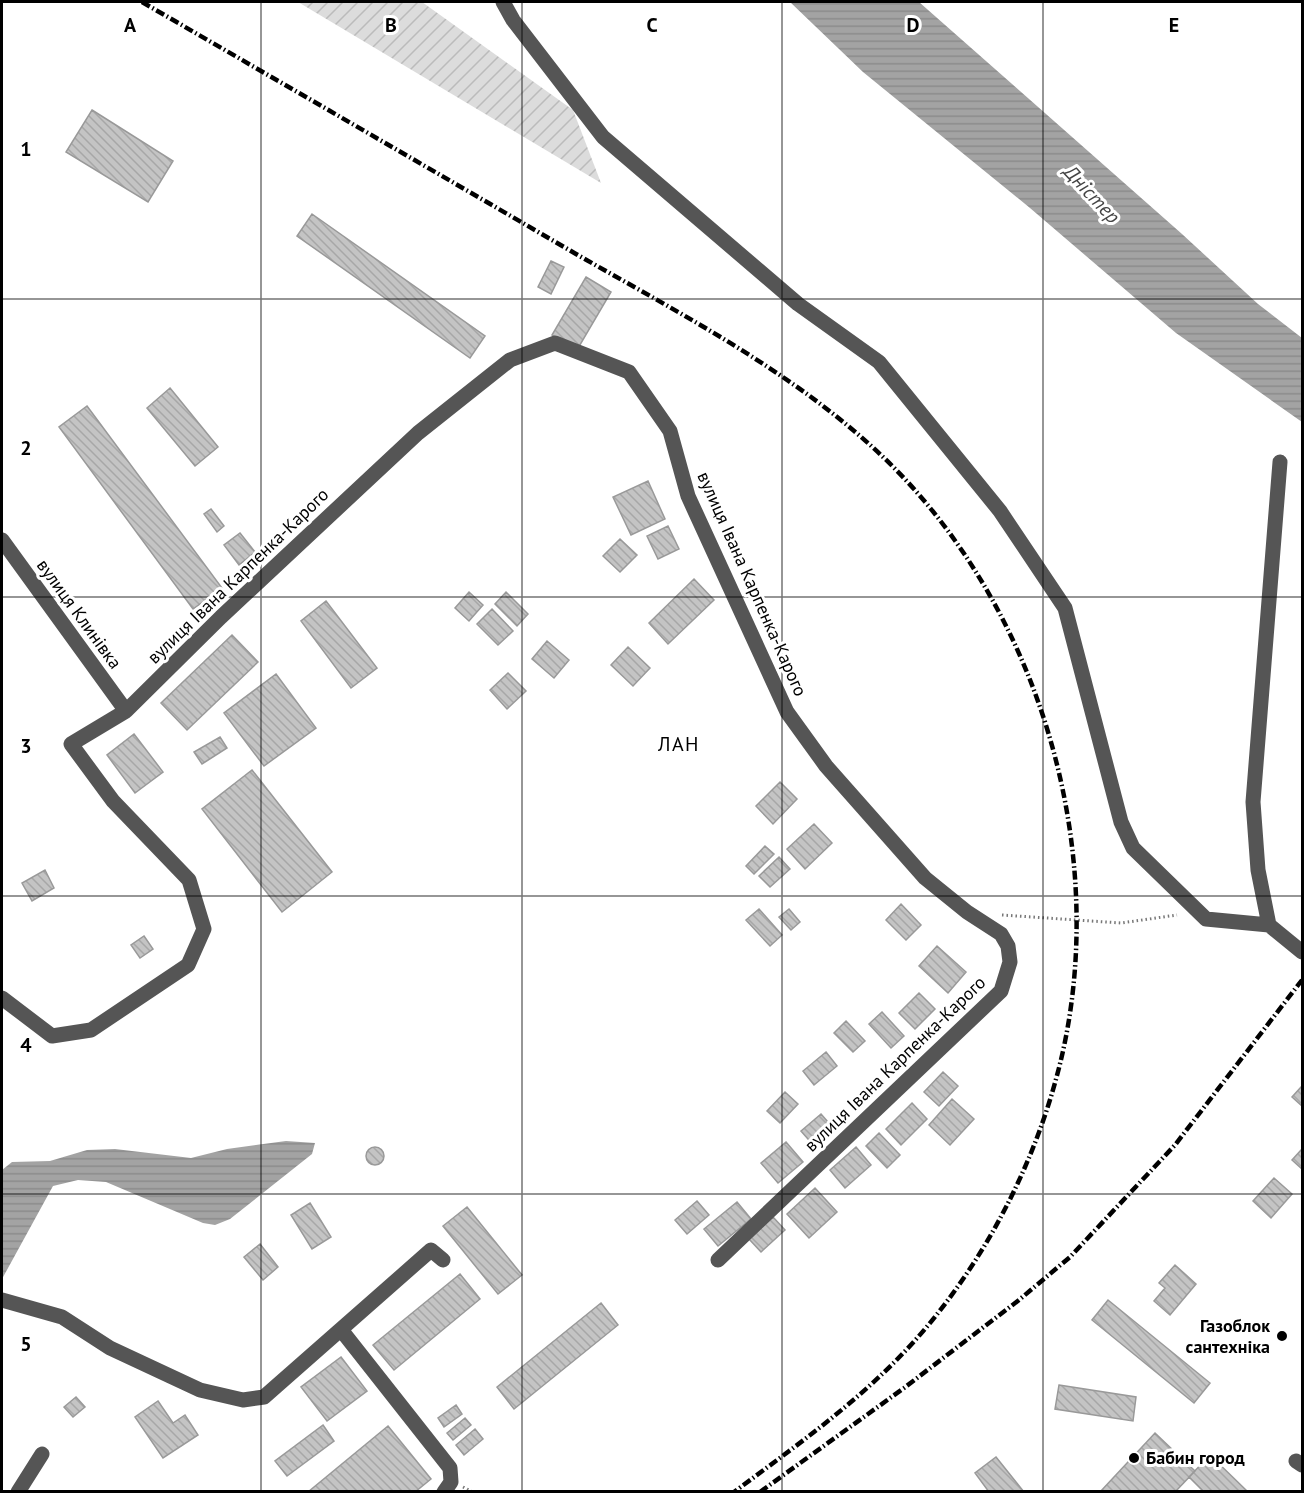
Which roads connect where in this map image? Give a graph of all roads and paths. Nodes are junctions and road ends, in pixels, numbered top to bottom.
1 (503, 2) edge
2 (1280, 462) dead end
3 (2, 540) edge
4 (126, 711) junction
5 (1001, 915) dead end
6 (1206, 919) junction
7 (1269, 925) junction
8 (1302, 952) edge
9 (2, 998) edge
10 (443, 1260) dead end
11 (717, 1260) dead end
12 (2, 1300) edge
13 (342, 1330) junction
14 (42, 1454) dead end
15 (18, 1491) edge
16 (444, 1491) edge

1 - 6 street
2 - 7 street
3 - 4 street, вулиця Клинівка
4 - 9 street, вулиця Івана Карпенка-Карого
4 - 11 street, вулиця Івана Карпенка-Карого
5 - 6 path
6 - 7 street
7 - 8 street
10 - 13 street
12 - 13 street
13 - 16 street
14 - 15 street

